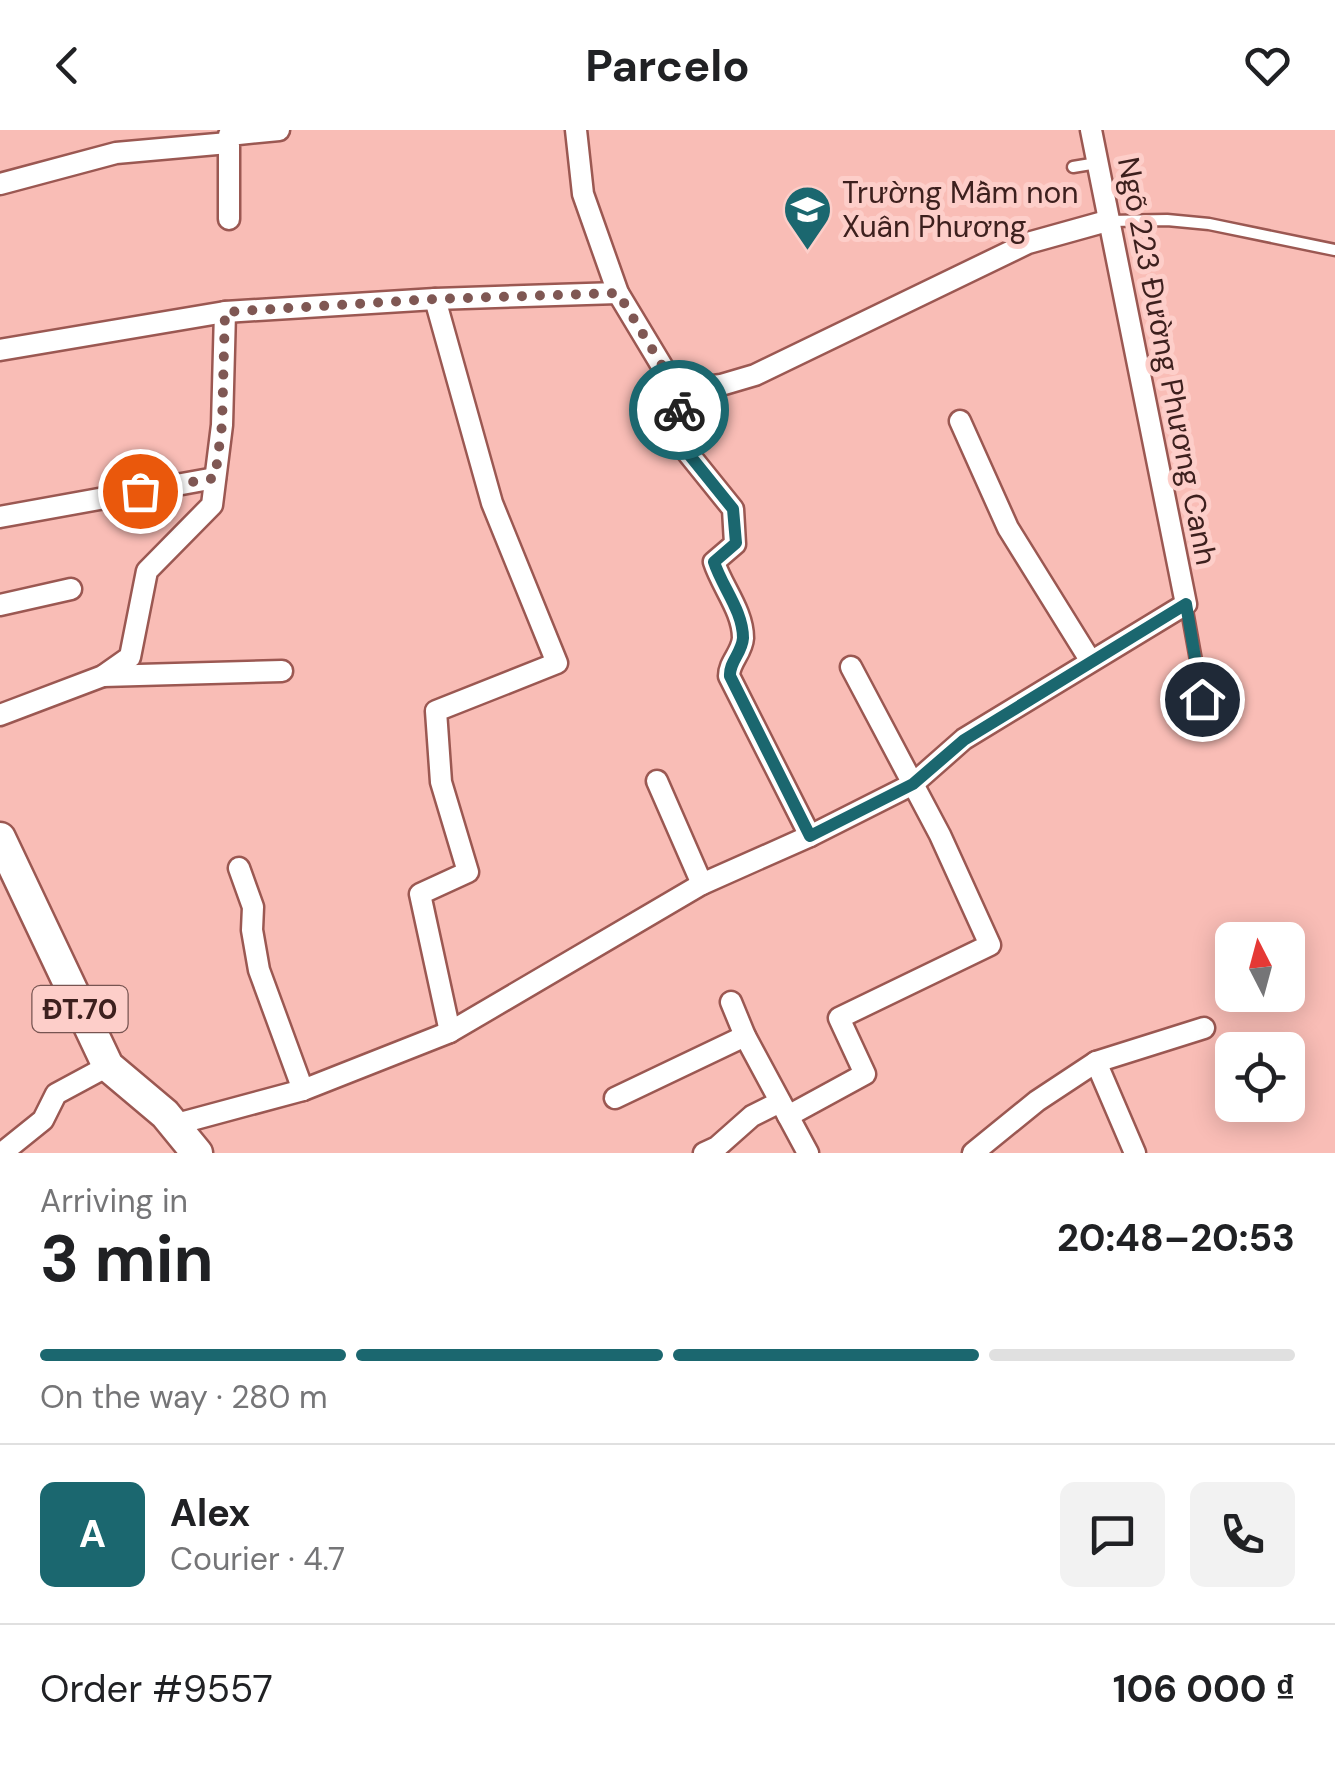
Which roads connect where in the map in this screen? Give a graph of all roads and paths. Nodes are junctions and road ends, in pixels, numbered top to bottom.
1 (279, 130) edge
2 (576, 130) edge
3 (1091, 130) edge
4 (228, 143) junction
5 (1097, 163) junction
6 (1073, 167) dead end
7 (0, 184) edge
8 (230, 218) dead end
9 (1107, 221) junction
10 (1335, 250) edge
11 (618, 293) junction
12 (435, 299) junction
13 (225, 312) junction
14 (0, 350) edge
15 (677, 390) junction
16 (960, 421) dead end
17 (215, 478) junction
18 (0, 517) edge
19 (70, 589) dead end
20 (1186, 604) junction
21 (0, 605) edge
22 (1090, 660) junction
23 (851, 667) dead end
24 (282, 672) dead end
25 (103, 676) junction
26 (1202, 699) dead end
27 (0, 715) edge
28 (657, 781) dead end
29 (913, 784) junction
30 (810, 836) junction
31 (0, 838) edge
32 (239, 868) dead end
33 (702, 884) junction
34 (731, 1002) dead end
35 (1204, 1028) dead end
36 (450, 1032) junction
37 (745, 1036) junction
38 (1096, 1062) junction
39 (108, 1066) junction
40 (303, 1090) junction
41 (615, 1098) dead end
42 (784, 1109) junction
43 (173, 1124) junction
44 (2, 1153) edge
45 (197, 1153) edge
46 (704, 1153) edge
47 (808, 1153) edge
48 (973, 1153) edge
49 (1135, 1153) edge

1 - 4 street
2 - 11 street
3 - 5 street, Ngõ 223 Đường Phương Canh
4 - 7 street
4 - 8 street
5 - 6 lane
5 - 9 street, Ngõ 223 Đường Phương Canh
9 - 10 lane
9 - 15 street
9 - 20 street, Ngõ 223 Đường Phương Canh
11 - 12 street
11 - 15 street
12 - 13 street
12 - 36 street
13 - 14 street
13 - 17 street
15 - 30 street
16 - 22 street
17 - 18 street
17 - 25 street
19 - 21 street
20 - 22 street
20 - 26 lane
22 - 29 street
23 - 29 street
24 - 25 street
25 - 27 street
28 - 33 street
29 - 30 street
29 - 42 street
30 - 33 street
31 - 39 main road, ĐT.70
32 - 40 street
33 - 36 street
34 - 37 street
35 - 38 street
36 - 40 street
37 - 41 street
37 - 42 street
38 - 48 street
38 - 49 street
39 - 43 main road, ĐT.70
39 - 44 street
40 - 43 street
42 - 46 street
42 - 47 street
43 - 45 main road, ĐT.70

